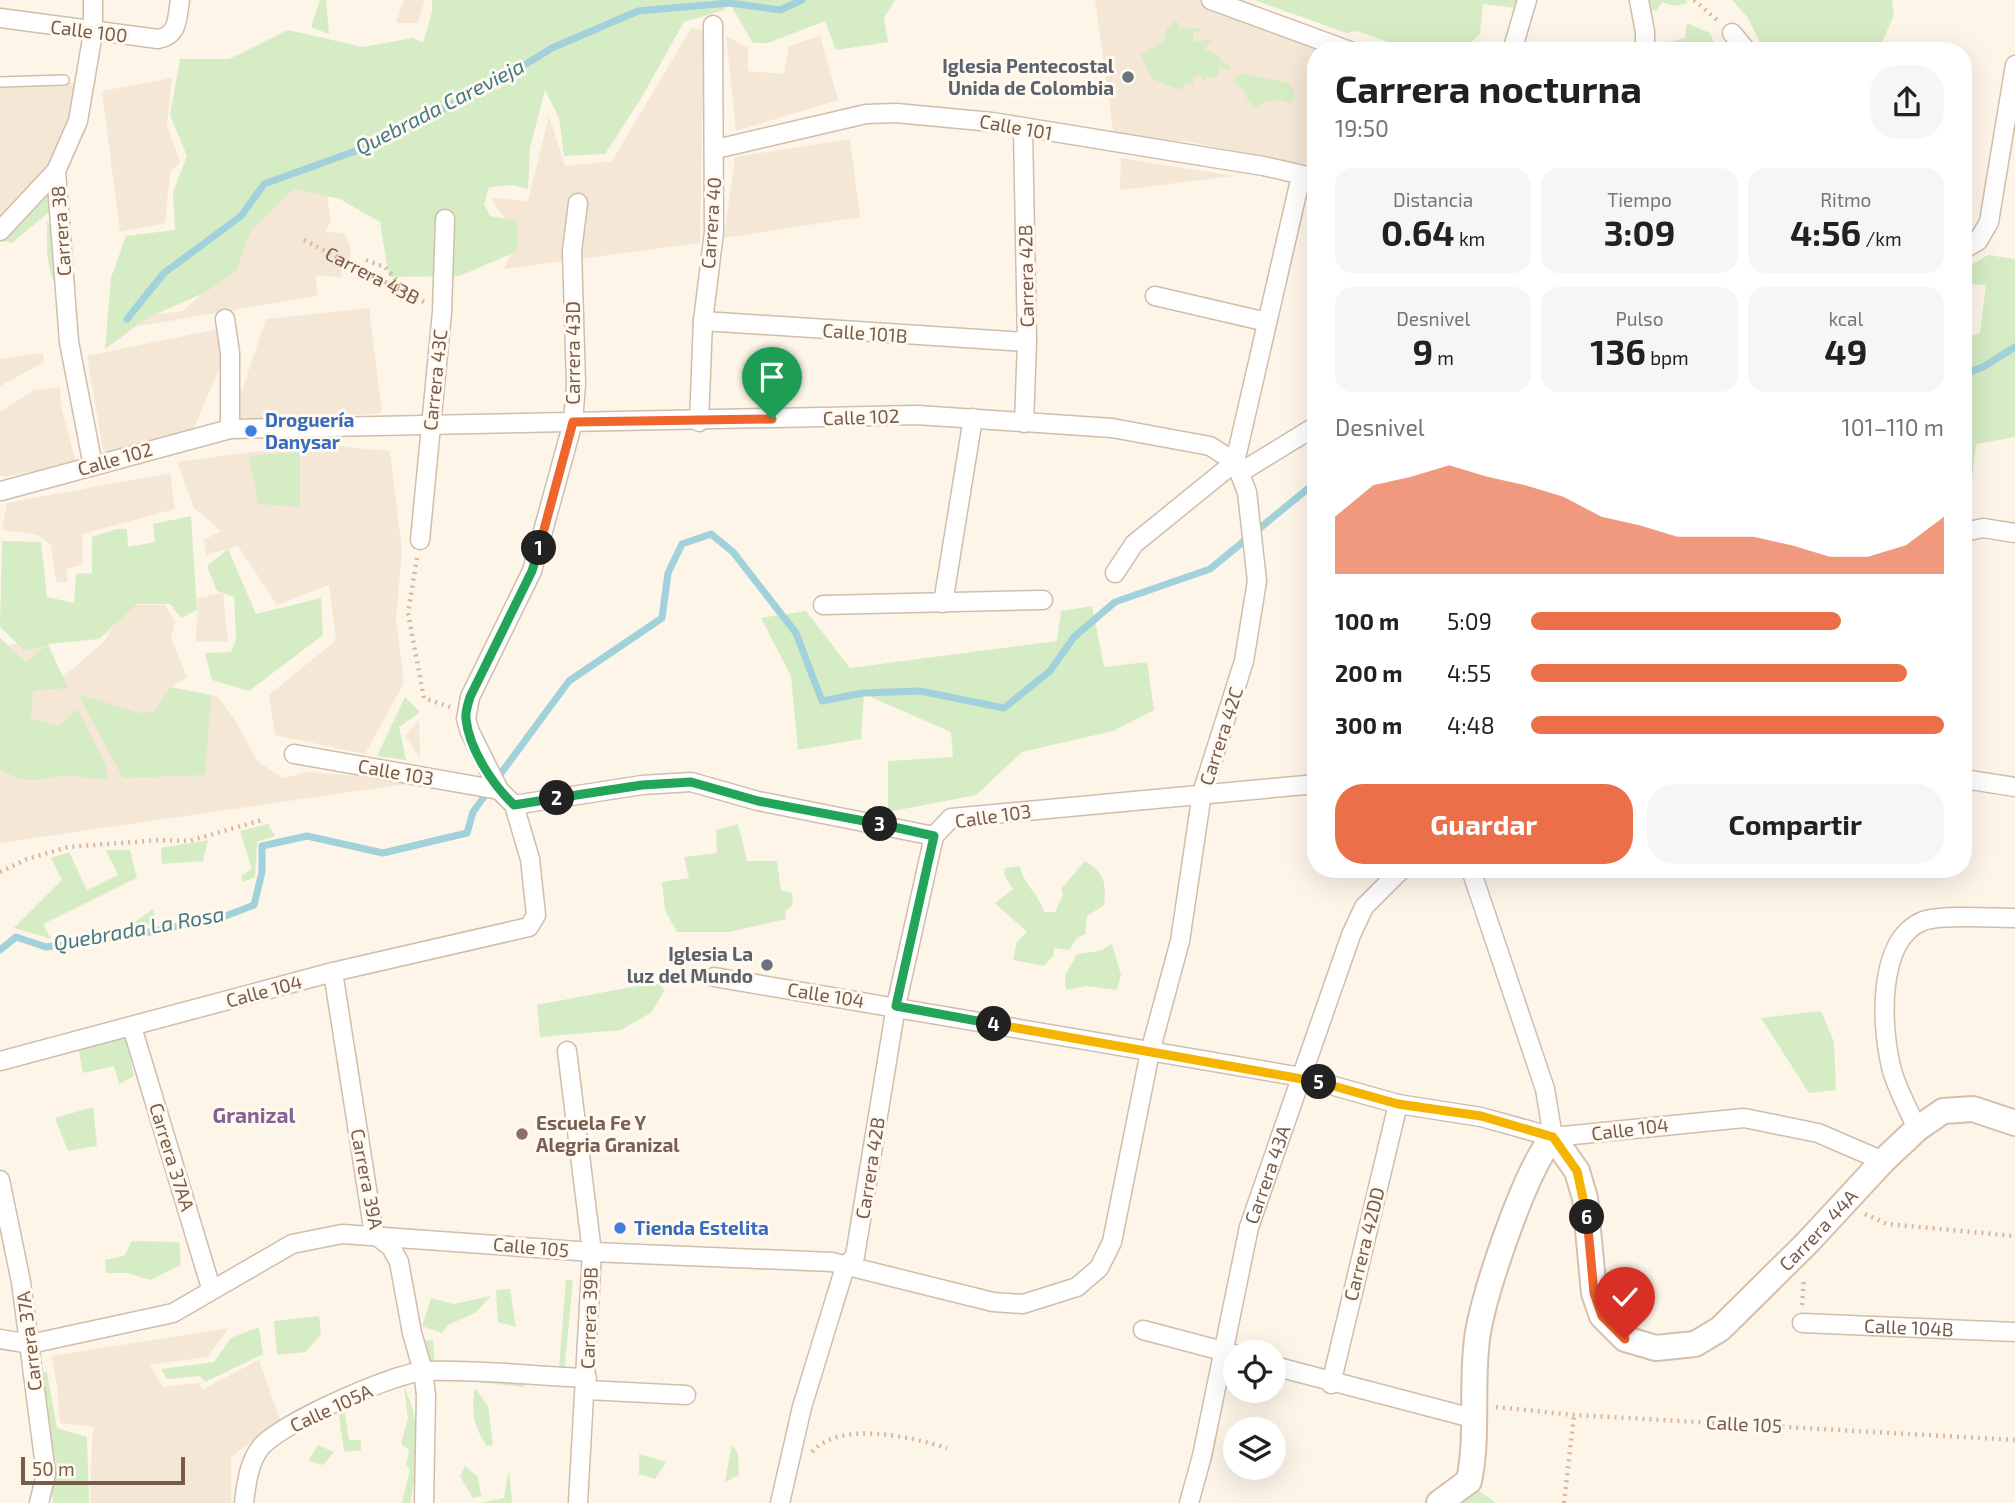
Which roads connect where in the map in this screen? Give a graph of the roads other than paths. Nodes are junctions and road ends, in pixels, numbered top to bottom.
1 (93, 0) edge
2 (180, 0) edge
3 (1211, 0) edge
4 (1527, 0) edge
5 (1639, 0) edge
6 (0, 18) edge
7 (713, 24) dead end
8 (93, 33) junction
9 (1732, 33) road end
10 (1325, 42) edge
11 (1515, 42) edge
12 (1645, 42) edge
13 (1740, 42) edge
14 (2015, 65) edge
15 (64, 80) dead end
16 (0, 82) edge
17 (1023, 129) junction
18 (716, 149) junction
19 (56, 171) junction
20 (1307, 177) edge
21 (1307, 184) edge
22 (578, 203) dead end
23 (445, 219) dead end
24 (0, 230) edge
25 (1972, 245) edge
26 (1156, 296) dead end
27 (225, 319) dead end
28 (703, 321) junction
29 (1267, 321) junction
30 (1027, 342) junction
31 (973, 418) junction
32 (573, 422) junction
33 (699, 422) junction
34 (1024, 423) junction
35 (430, 424) junction
36 (230, 429) junction
37 (1307, 431) edge
38 (93, 466) junction
39 (1238, 467) junction
40 (1, 491) edge
41 (1972, 530) edge
42 (2015, 533) edge
43 (421, 540) road end
44 (1115, 573) dead end
45 (1043, 600) dead end
46 (943, 603) junction
47 (823, 605) dead end
48 (294, 754) dead end
49 (1972, 780) edge
50 (1307, 785) edge
51 (2015, 787) edge
52 (499, 790) junction
53 (1202, 793) junction
54 (514, 805) junction
55 (934, 836) junction
56 (1393, 878) edge
57 (1474, 878) edge
58 (2015, 918) edge
59 (333, 972) junction
60 (714, 977) dead end
61 (896, 1006) junction
62 (132, 1027) junction
63 (567, 1051) dead end
64 (1150, 1052) junction
65 (0, 1061) edge
66 (1302, 1077) junction
67 (1398, 1104) junction
68 (2015, 1123) edge
69 (1917, 1129) junction
70 (1553, 1137) junction
71 (1883, 1161) junction
72 (0, 1180) edge
73 (374, 1234) junction
74 (592, 1252) junction
75 (845, 1267) junction
76 (1077, 1287) joint
77 (211, 1288) junction
78 (1802, 1323) road end
79 (1143, 1330) dead end
80 (2015, 1332) edge
81 (0, 1339) edge
82 (1232, 1340) edge
83 (30, 1344) junction
84 (1223, 1351) edge
85 (1286, 1370) edge
86 (423, 1371) junction
87 (1223, 1379) edge
88 (587, 1384) junction
89 (1331, 1384) junction
90 (686, 1395) dead end
91 (1472, 1411) junction
92 (39, 1503) edge
93 (246, 1503) edge
94 (424, 1503) edge
95 (578, 1503) edge
96 (780, 1503) edge
97 (1189, 1503) edge
98 (1439, 1503) edge

1 - 8 street, Carrera 38
2 - 8 street, Calle 100
3 - 10 street
4 - 11 street
5 - 12 street
6 - 8 street, Calle 100
7 - 18 street, Carrera 40
8 - 19 street, Carrera 38
9 - 13 street
14 - 25 street
15 - 16 lane
17 - 18 street, Calle 101
17 - 20 street, Calle 101
17 - 30 street, Carrera 42B
18 - 28 street, Carrera 40
19 - 24 street
19 - 38 street, Carrera 38
21 - 29 street, Carrera 42C
22 - 32 street, Carrera 43D
23 - 35 street, Carrera 43C
26 - 29 street
27 - 36 street
28 - 30 street, Calle 101B
28 - 33 street, Carrera 40
29 - 39 street, Carrera 42C
30 - 34 street, Carrera 42B
31 - 33 street, Calle 102
31 - 34 street, Calle 102
31 - 46 street
32 - 33 street, Calle 102
32 - 35 street, Calle 102
32 - 52 street, Carrera 43D
34 - 39 street, Calle 102
35 - 36 street, Calle 102
35 - 43 street, Carrera 43C
36 - 38 street, Calle 102
37 - 39 street
38 - 40 street, Calle 102
39 - 44 street
39 - 53 street, Carrera 42C
41 - 42 street
45 - 46 street
46 - 47 street
48 - 52 street, Calle 103
49 - 51 street
50 - 53 street, Calle 103
52 - 54 street
53 - 55 street, Calle 103
53 - 64 street, Carrera 42C
54 - 55 street, Calle 103
54 - 59 street, Calle 104
55 - 61 street, Carrera 42B
56 - 66 street, Carrera 43A
57 - 70 street
58 - 69 street
59 - 62 street, Calle 104
59 - 73 street, Carrera 39A
60 - 61 street, Calle 104
61 - 64 street, Calle 104
61 - 75 street, Carrera 42B
62 - 65 street, Calle 104
62 - 77 street, Carrera 37AA
63 - 74 street, Carrera 39B
64 - 66 street, Calle 104
64 - 76 street, Carrera 42C
66 - 67 street, Calle 104
66 - 82 street, Carrera 43A
67 - 70 street, Calle 104
67 - 89 street, Carrera 42DD
68 - 69 street, Carrera 44A
69 - 71 street, Carrera 44A
70 - 71 street, Calle 104
70 - 71 street, Carrera 44A
70 - 91 street
72 - 83 street, Carrera 37A
73 - 74 street, Calle 105
73 - 77 street, Calle 105
73 - 86 street, Carrera 39A
74 - 75 street, Calle 105
74 - 88 street, Carrera 39B
75 - 76 street, Calle 105
75 - 96 street, Carrera 42B
77 - 83 street, Calle 105
78 - 80 street, Calle 104B
79 - 84 street
81 - 83 street, Calle 105
83 - 92 street, Carrera 37A
85 - 89 street
86 - 88 street
86 - 93 street, Calle 105A
86 - 94 street, Carrera 39A
87 - 97 street, Carrera 43A
88 - 90 street
88 - 95 street, Carrera 39B
89 - 91 street
91 - 98 street

